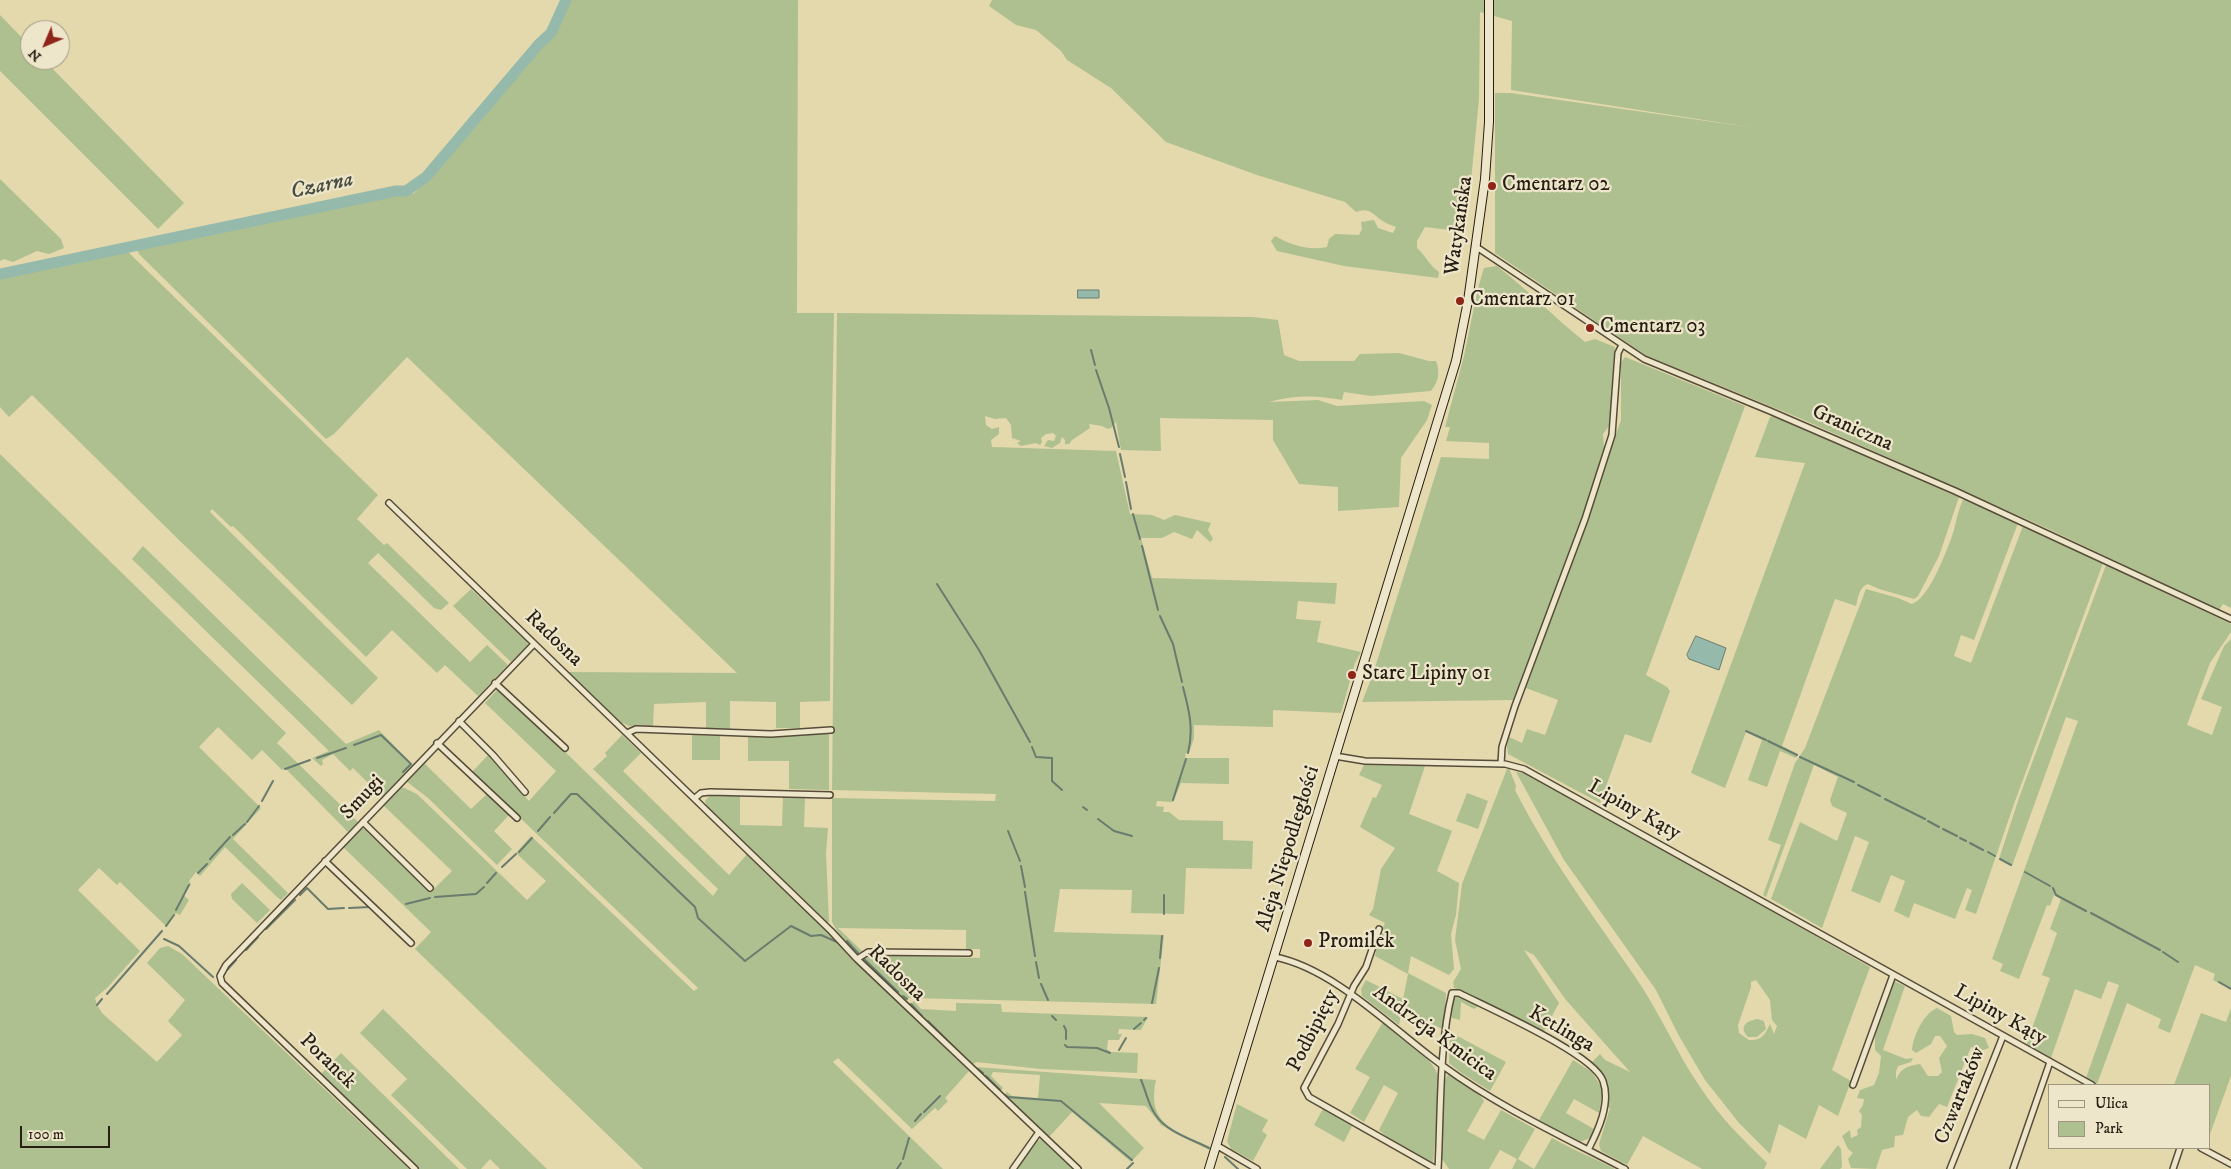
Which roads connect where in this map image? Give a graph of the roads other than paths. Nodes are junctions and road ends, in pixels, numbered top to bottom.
1 (1489, 0) edge
2 (1474, 245) junction
3 (1622, 346) junction
4 (389, 503) dead end
5 (1402, 538) joint
6 (2231, 620) edge
7 (534, 644) junction
8 (495, 683) junction
9 (458, 721) junction
10 (831, 730) dead end
11 (627, 733) junction
12 (437, 743) junction
13 (566, 748) dead end
14 (1336, 756) junction
15 (1501, 764) junction
16 (525, 792) dead end
17 (830, 795) dead end
18 (695, 798) junction
19 (517, 818) dead end
20 (363, 822) junction
21 (325, 861) junction
22 (430, 888) dead end
23 (1379, 929) dead end
24 (411, 943) dead end
25 (969, 953) dead end
26 (1275, 957) junction
27 (857, 959) junction
28 (1893, 974) junction
29 (220, 976) joint
30 (1352, 994) junction
31 (2003, 1036) junction
32 (2050, 1062) junction
33 (1443, 1066) junction
34 (2090, 1084) edge
35 (1853, 1085) dead end
36 (1039, 1132) junction
37 (1216, 1145) junction
38 (2180, 1149) edge
39 (2203, 1149) edge
40 (1588, 1150) junction
41 (2231, 1164) edge
42 (2015, 1168) edge
43 (415, 1169) edge
44 (1014, 1169) edge
45 (1078, 1169) edge
46 (1209, 1169) edge
47 (1257, 1169) edge
48 (1437, 1169) edge
49 (1625, 1169) edge
50 (1950, 1169) edge
51 (2173, 1169) edge

1 - 2 street, Watykańska
2 - 3 street, Graniczna
2 - 5 street, Watykańska
3 - 6 street, Graniczna
3 - 15 street
4 - 7 street, Radosna
5 - 14 street, Aleja Niepodległości
7 - 8 street, Smugi
7 - 11 street, Radosna
8 - 9 street, Smugi
8 - 13 street
9 - 12 street, Smugi
9 - 16 street
10 - 11 street
11 - 18 street, Radosna
12 - 19 street
12 - 20 street, Smugi
14 - 15 street, Lipiny Kąty
14 - 26 street, Aleja Niepodległości
15 - 28 street, Lipiny Kąty
17 - 18 street
18 - 27 street, Radosna
20 - 21 street, Smugi
20 - 22 street
21 - 24 street
21 - 29 street, Smugi
23 - 30 street, Podbipięty
25 - 27 street
26 - 30 street, Andrzeja Kmicica
26 - 37 street, Aleja Niepodległości
27 - 36 street, Radosna
28 - 31 street, Lipiny Kąty
28 - 35 street
29 - 43 street, Poranek
30 - 33 street, Andrzeja Kmicica
30 - 48 street, Podbipięty
31 - 32 street, Lipiny Kąty
31 - 50 street, Czwartaków
32 - 34 street, Lipiny Kąty
32 - 42 street
33 - 40 street, Andrzeja Kmicica
33 - 40 street, Ketlinga
33 - 48 street
36 - 44 street
36 - 45 street, Radosna
37 - 46 street, Aleja Niepodległości
37 - 47 street
38 - 51 street
39 - 41 street
40 - 49 street, Andrzeja Kmicica

